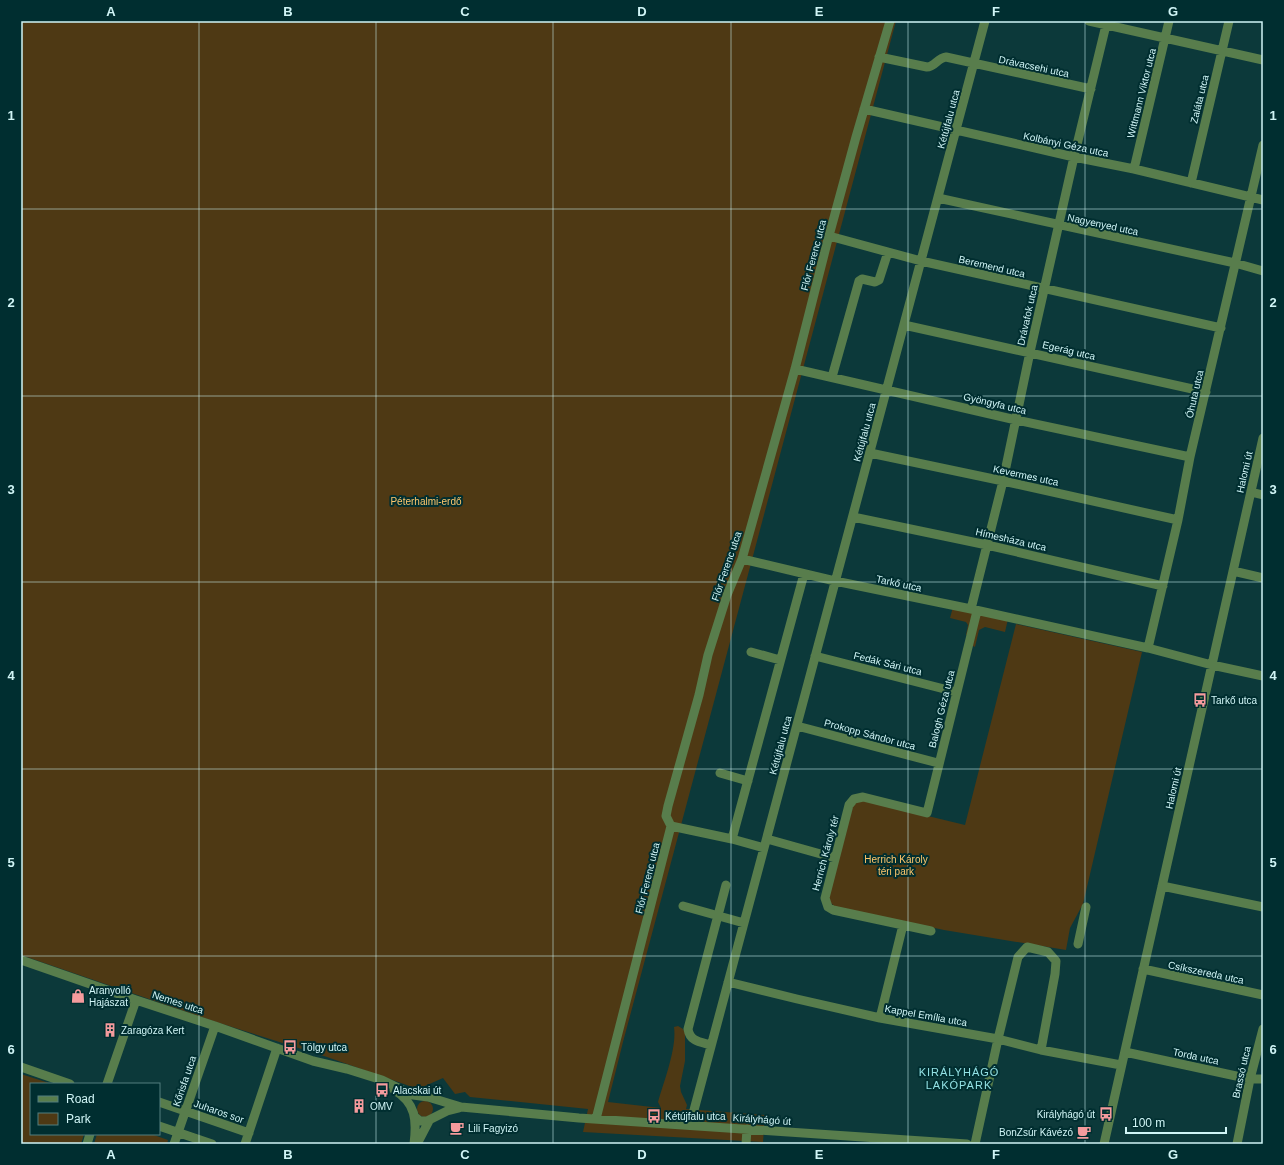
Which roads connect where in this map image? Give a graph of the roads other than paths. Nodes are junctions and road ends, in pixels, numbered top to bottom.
1 (890, 21) edge
2 (985, 21) edge
3 (1089, 21) edge
4 (1169, 21) edge
5 (1229, 21) edge
6 (1107, 23) edge
7 (1166, 38) junction
8 (1223, 50) junction
9 (879, 56) junction
10 (1263, 60) edge
11 (974, 64) junction
12 (1090, 89) junction
13 (864, 109) junction
14 (956, 131) junction
15 (1263, 145) edge
16 (1074, 157) junction
17 (1134, 169) junction
18 (1191, 183) junction
19 (938, 198) junction
20 (1252, 198) junction
21 (1263, 200) edge
22 (1059, 225) junction
23 (829, 236) junction
24 (888, 252) junction
25 (921, 261) junction
26 (1235, 264) junction
27 (1263, 271) edge
28 (1045, 289) junction
29 (904, 325) junction
30 (1221, 328) junction
31 (1030, 352) junction
32 (795, 369) junction
33 (832, 377) junction
34 (887, 390) junction
35 (1206, 392) junction
36 (1016, 420) junction
37 (1263, 438) edge
38 (870, 453) junction
39 (1190, 457) junction
40 (1003, 481) junction
41 (1251, 492) junction
42 (1263, 495) edge
43 (852, 517) junction
44 (1178, 520) junction
45 (987, 545) junction
46 (742, 559) junction
47 (1233, 571) junction
48 (804, 574) junction
49 (1263, 578) edge
50 (835, 581) junction
51 (1163, 586) junction
52 (974, 610) junction
53 (1148, 648) junction
54 (751, 652) dead end
55 (815, 656) junction
56 (780, 660) junction
57 (1212, 665) junction
58 (1263, 676) edge
59 (956, 692) junction
60 (797, 726) junction
61 (938, 763) junction
62 (720, 773) dead end
63 (748, 781) junction
64 (927, 812) joint
65 (671, 826) junction
66 (732, 839) junction
67 (765, 843) junction
68 (835, 858) junction
69 (726, 885) dead end
70 (1162, 886) junction
71 (682, 906) dead end
72 (1086, 907) dead end
73 (1263, 907) edge
74 (718, 916) junction
75 (744, 923) junction
76 (902, 925) junction
77 (931, 931) dead end
78 (1078, 944) dead end
79 (21, 960) edge
80 (1144, 970) junction
81 (728, 982) junction
82 (1263, 995) edge
83 (136, 1000) junction
84 (880, 1018) junction
85 (215, 1026) junction
86 (1263, 1029) edge
87 (998, 1039) junction
88 (711, 1045) junction
89 (277, 1048) junction
90 (1041, 1050) junction
91 (1124, 1052) junction
92 (329, 1065) junction
93 (1122, 1065) junction
94 (21, 1067) edge
95 (1250, 1079) junction
96 (1263, 1080) edge
97 (67, 1083) edge
98 (107, 1083) edge
99 (429, 1098) junction
100 (160, 1102) edge
101 (461, 1107) junction
102 (186, 1111) junction
103 (414, 1113) junction
104 (432, 1119) junction
105 (596, 1119) junction
106 (690, 1125) junction
107 (160, 1126) edge
108 (747, 1129) junction
109 (178, 1133) junction
110 (249, 1133) junction
111 (174, 1144) edge
112 (212, 1144) edge
113 (245, 1144) edge
114 (414, 1144) edge
115 (417, 1144) edge
116 (746, 1144) edge
117 (967, 1144) edge
118 (975, 1144) edge
119 (1104, 1144) edge
120 (1237, 1144) edge

1 - 9 street, Flór Ferenc utca
2 - 11 street, Kétújfalu utca
3 - 6 street
4 - 7 street, Wittmann Viktor utca
5 - 8 street, Zaláta utca
6 - 7 street
6 - 12 street, Drávafok utca
7 - 8 street
7 - 17 street, Wittmann Viktor utca
8 - 10 street
8 - 18 street, Zaláta utca
9 - 11 street, Drávacsehi utca
9 - 13 street, Flór Ferenc utca
11 - 12 street, Drávacsehi utca
11 - 14 street, Kétújfalu utca
12 - 16 street, Drávafok utca
13 - 14 street, Kolbányi Géza utca
13 - 23 street, Flór Ferenc utca
14 - 16 street, Kolbányi Géza utca
14 - 19 street, Kétújfalu utca
15 - 20 street, Óhuta utca
16 - 17 street, Kolbányi Géza utca
16 - 22 street, Drávafok utca
17 - 18 street, Kolbányi Géza utca
18 - 20 street, Kolbányi Géza utca
19 - 22 street, Nagyenyed utca
19 - 25 street, Kétújfalu utca
20 - 21 street, Kolbányi Géza utca
20 - 26 street, Óhuta utca
22 - 26 street, Nagyenyed utca
22 - 28 street, Drávafok utca
23 - 24 street, Beremend utca
23 - 32 street, Flór Ferenc utca
24 - 25 street, Beremend utca
24 - 33 street
25 - 28 street, Beremend utca
25 - 29 street, Kétújfalu utca
26 - 27 street, Nagyenyed utca
26 - 30 street, Óhuta utca
28 - 30 street, Beremend utca
28 - 31 street, Drávafok utca
29 - 31 street, Egerág utca
29 - 34 street, Kétújfalu utca
30 - 35 street, Óhuta utca
31 - 35 street, Egerág utca
31 - 36 street, Drávafok utca
32 - 33 street, Gyöngyfa utca
32 - 46 street, Flór Ferenc utca
33 - 34 street, Gyöngyfa utca
34 - 36 street, Gyöngyfa utca
34 - 38 street, Kétújfalu utca
35 - 39 street, Óhuta utca
36 - 39 street, Gyöngyfa utca
36 - 40 street, Drávafok utca
37 - 41 street, Halomi út
38 - 40 street, Kevermes utca
38 - 43 street, Kétújfalu utca
39 - 44 street, Óhuta utca
40 - 44 street, Kevermes utca
40 - 45 street, Drávafok utca
41 - 42 street
41 - 47 street, Halomi út
43 - 45 street, Hímesháza utca
43 - 50 street, Kétújfalu utca
44 - 51 street, Óhuta utca
45 - 51 street, Hímesháza utca
45 - 52 street, Drávafok utca
46 - 48 street, Tarkő utca
46 - 65 street, Flór Ferenc utca
47 - 49 street
47 - 57 street, Halomi út
48 - 50 street, Tarkő utca
48 - 56 street
50 - 52 street, Tarkő utca
50 - 55 street, Kétújfalu utca
51 - 53 street, Óhuta utca
52 - 53 street, Tarkő utca
52 - 59 street, Balogh Géza utca
53 - 57 street, Tarkő utca
54 - 56 street
55 - 59 street, Fedák Sári utca
55 - 60 street, Kétújfalu utca
56 - 63 street
57 - 58 street, Tarkő utca
57 - 70 street, Halomi út
59 - 61 street, Balogh Géza utca
60 - 61 street, Prokopp Sándor utca
60 - 67 street, Kétújfalu utca
61 - 64 street, Balogh Géza utca
62 - 63 street
63 - 66 street
64 - 68 street, Herrich Károly tér
65 - 66 street
65 - 105 street, Flór Ferenc utca
66 - 67 street
67 - 68 street
67 - 75 street, Kétújfalu utca
68 - 76 street, Herrich Károly tér
69 - 74 street
70 - 73 street
70 - 80 street, Halomi út
71 - 74 street
72 - 78 street
74 - 75 street
74 - 88 street
75 - 81 street, Kétújfalu utca
76 - 77 street, Herrich Károly tér
76 - 84 street
79 - 83 street, Nemes utca
80 - 82 street, Csíkszereda utca
80 - 91 street, Halomi út
81 - 84 street, Kappel Emília utca
81 - 88 street, Kétújfalu utca
83 - 85 street, Nemes utca
83 - 98 street
84 - 87 street, Kappel Emília utca
85 - 89 street, Nemes utca
85 - 102 street, Kőrisfa utca
86 - 95 street, Brassó utca
87 - 90 street, Kappel Emília utca
87 - 90 street
87 - 118 street
88 - 106 street, Kétújfalu utca
89 - 92 street, Nemes utca
89 - 110 street
90 - 93 street, Kappel Emília utca
91 - 93 street, Halomi út
91 - 95 street, Torda utca
92 - 99 street, Nemes utca
92 - 103 street, Nemes utca
93 - 119 street, Halomi út
94 - 97 street
95 - 96 street, Torda utca
95 - 120 street, Brassó utca
99 - 101 street, Királyhágó út
99 - 103 street
99 - 104 street
100 - 102 street, Juharos sor
101 - 104 street, Királyhágó út
101 - 105 street, Királyhágó út
102 - 109 street, Kőrisfa utca
102 - 110 street, Juharos sor
103 - 104 street
103 - 114 street
104 - 115 street
105 - 106 street, Királyhágó út
106 - 108 street, Királyhágó út
107 - 109 street
108 - 116 street
108 - 117 street, Királyhágó út
109 - 111 street, Kőrisfa utca
109 - 112 street
110 - 113 street

